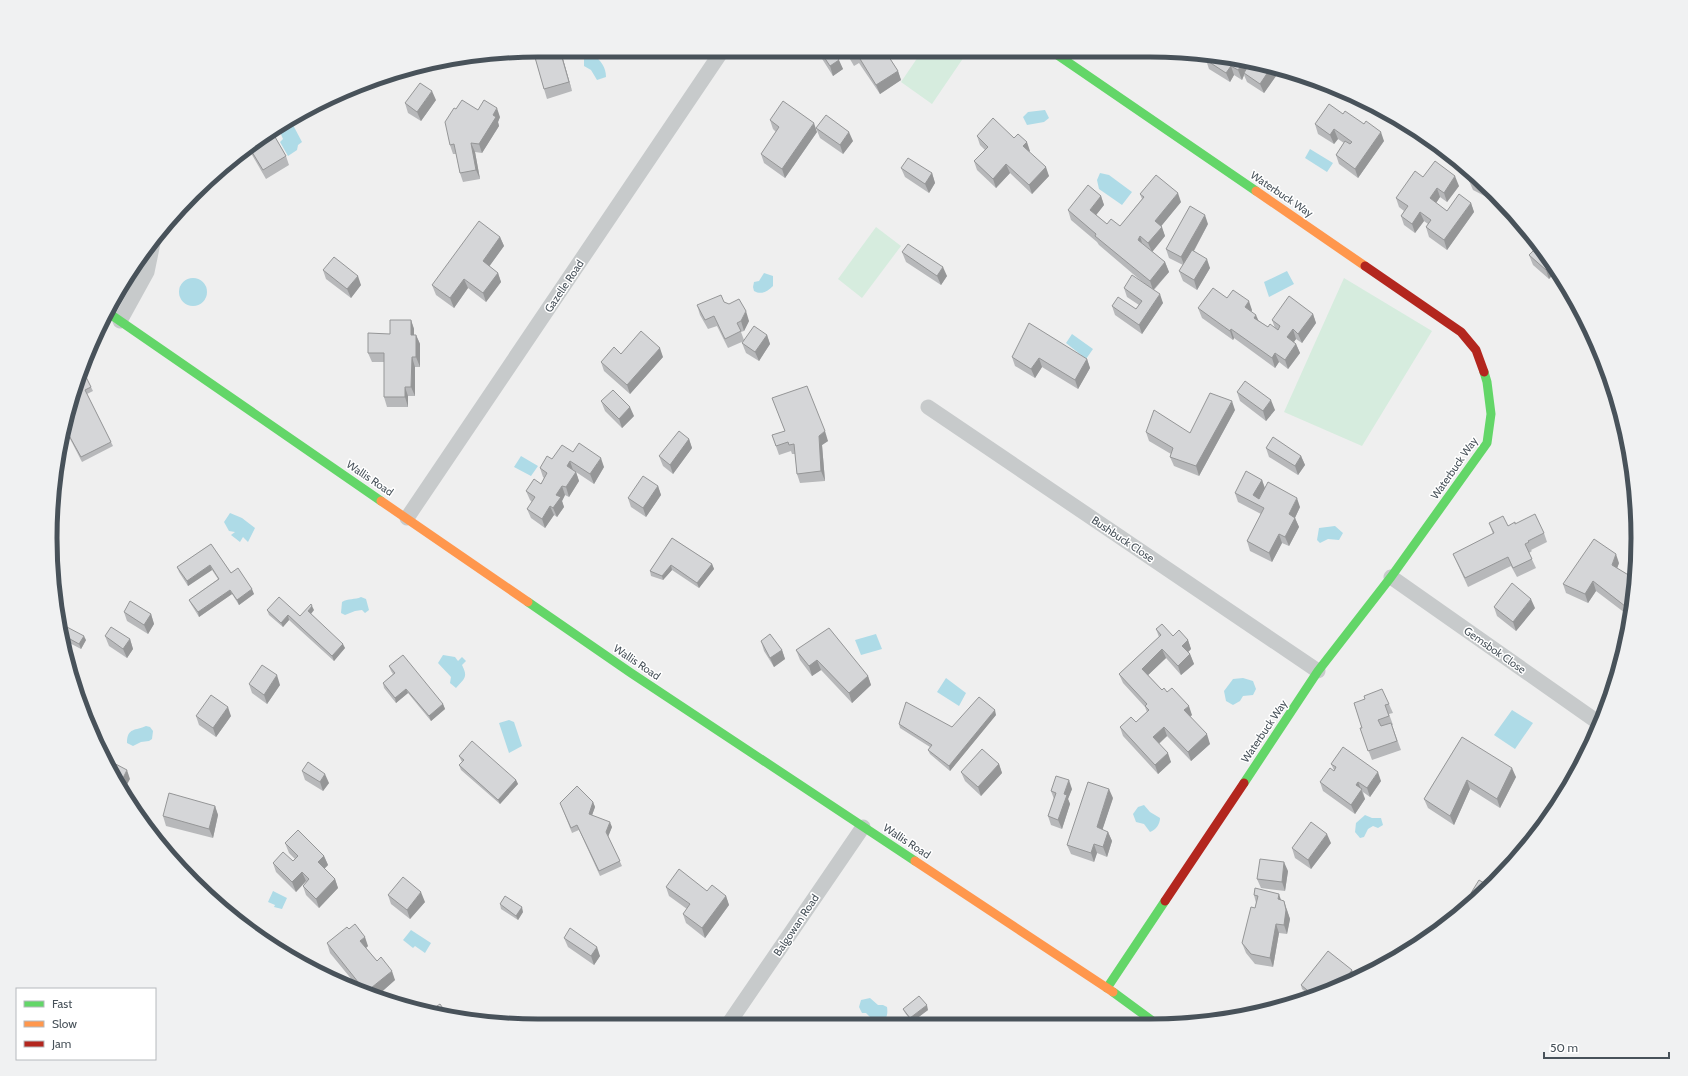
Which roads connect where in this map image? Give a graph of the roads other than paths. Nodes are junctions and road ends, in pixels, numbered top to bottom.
1 (718, 57) edge
2 (1060, 57) edge
3 (151, 252) edge
4 (112, 315) edge
5 (120, 321) junction
6 (928, 407) dead end
7 (407, 518) junction
8 (1391, 578) junction
9 (1318, 672) junction
10 (1595, 720) edge
11 (863, 827) junction
12 (1107, 988) junction
13 (732, 1019) edge
14 (1150, 1019) edge

1 - 7 street, Gazelle Road
2 - 8 street, Waterbuck Way
3 - 5 street
4 - 5 street, Wallis Road
5 - 7 street, Wallis Road
6 - 9 street, Bushbuck Close
7 - 11 street, Wallis Road
8 - 9 street, Waterbuck Way
8 - 10 street, Gemsbok Close
9 - 12 street, Waterbuck Way
11 - 12 street, Wallis Road
11 - 13 street, Balgowan Road
12 - 14 street, Wallis Road

